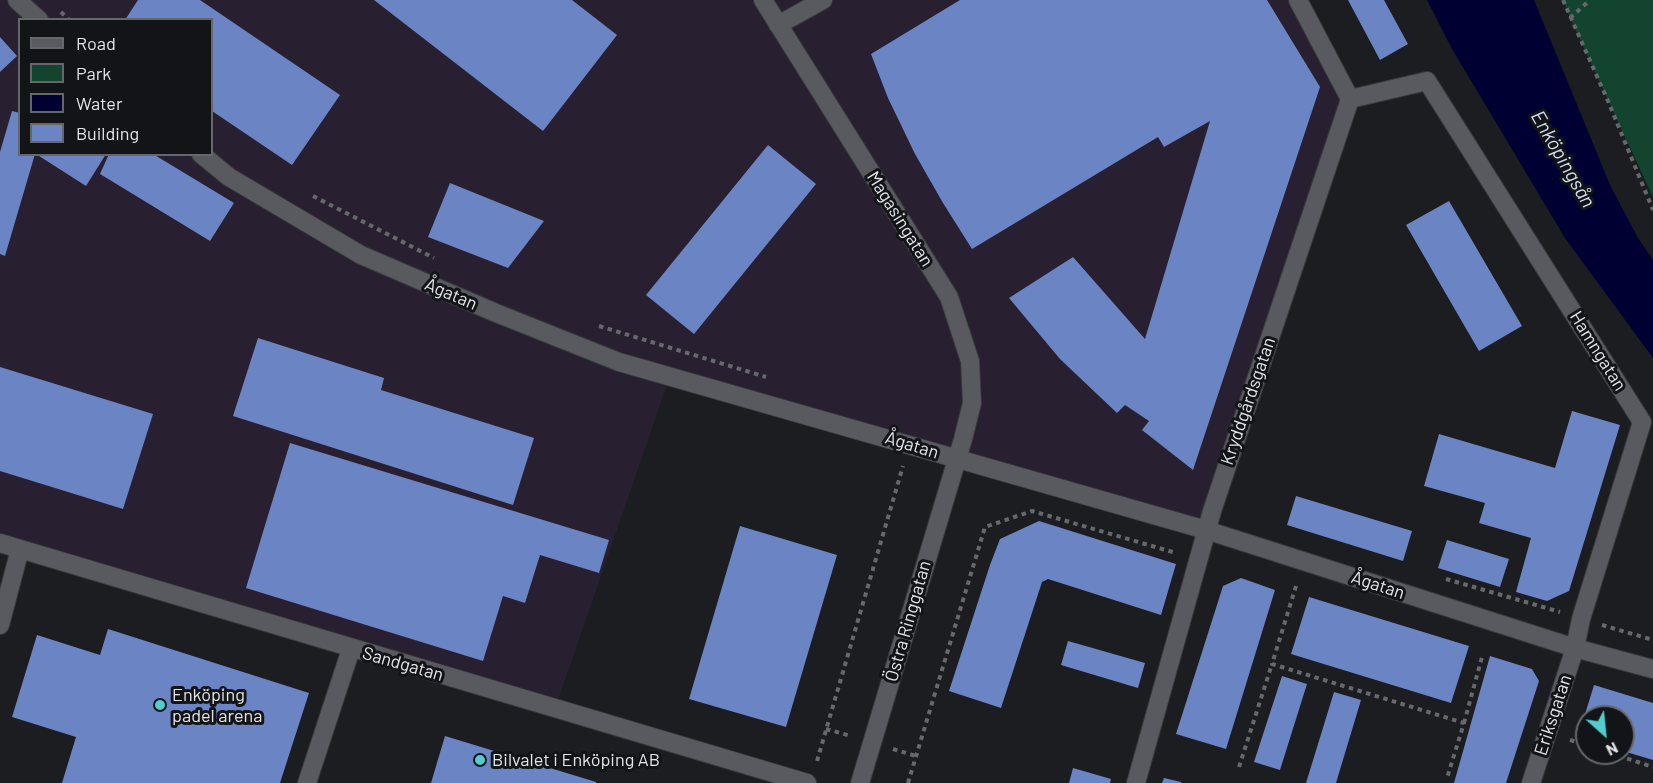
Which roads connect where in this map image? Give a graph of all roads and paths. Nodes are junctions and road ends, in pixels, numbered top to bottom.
1 (17, 0) edge
2 (763, 0) edge
3 (823, 0) edge
4 (1298, 0) edge
5 (1563, 0) edge
6 (1590, 0) edge
7 (37, 18) edge
8 (1570, 18) junction
9 (778, 25) junction
10 (1350, 99) junction
11 (203, 156) edge
12 (303, 191) dead end
13 (1653, 210) edge
14 (439, 260) dead end
15 (590, 323) dead end
16 (770, 378) dead end
17 (910, 444) junction
18 (956, 458) junction
19 (1206, 530) junction
20 (0, 543) edge
21 (20, 549) junction
22 (1198, 559) junction
23 (1296, 586) dead end
24 (1581, 619) junction
25 (0, 625) edge
26 (1653, 640) edge
27 (1575, 648) junction
28 (351, 649) junction
29 (1482, 657) dead end
30 (1272, 664) junction
31 (1653, 669) edge
32 (1464, 723) junction
33 (1635, 761) edge
34 (1239, 767) dead end
35 (1653, 767) edge
36 (810, 778) edge
37 (1447, 778) dead end
38 (307, 783) edge
39 (860, 783) edge
40 (908, 783) edge
41 (1136, 783) edge
42 (1531, 783) edge

1 - 7 street
2 - 9 street, Magasingatan
3 - 9 street
4 - 10 street
5 - 8 path
6 - 8 path
8 - 13 path
9 - 18 street, Magasingatan
10 - 19 street, Kryddgårdsgatan
10 - 24 street, Hamngatan
11 - 17 street, Ågatan
12 - 14 path
15 - 16 path
17 - 18 street, Ågatan
17 - 36 path
18 - 19 street, Ågatan
18 - 39 street, Östra Ringgatan
19 - 22 street, Kryddgårdsgatan
19 - 27 street, Ågatan
20 - 21 street, Sandgatan
21 - 25 street
21 - 28 street, Sandgatan
22 - 40 path
22 - 41 street, Kryddgårdsgatan
23 - 30 path
24 - 26 path
24 - 27 street, Hamngatan
27 - 31 street, Ågatan
27 - 42 street, Eriksgatan
28 - 36 street, Sandgatan
28 - 38 street
29 - 32 path
30 - 32 path
30 - 34 path
32 - 37 path
33 - 35 path

